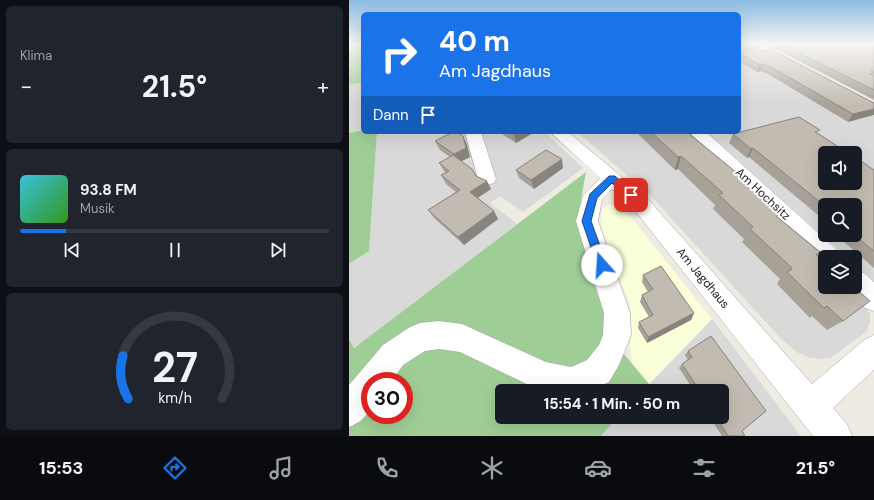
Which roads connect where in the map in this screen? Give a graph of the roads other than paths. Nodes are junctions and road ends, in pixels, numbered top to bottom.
1 (794, 64) edge
2 (805, 70) edge
3 (474, 134) edge
4 (560, 134) edge
5 (699, 134) edge
6 (612, 178) junction
7 (487, 179) edge
8 (822, 250) edge
9 (862, 288) edge
10 (874, 299) edge
11 (874, 350) edge
12 (380, 372) edge
13 (361, 396) edge
14 (811, 406) junction
15 (349, 411) edge
16 (835, 436) edge

1 - 2 street
3 - 7 street
4 - 6 street, Am Jagdhaus
5 - 8 street, Am Hochsitz
6 - 12 street
6 - 14 street, Am Jagdhaus
9 - 10 street
11 - 14 street
13 - 15 street
14 - 16 street, Am Jagdhaus

